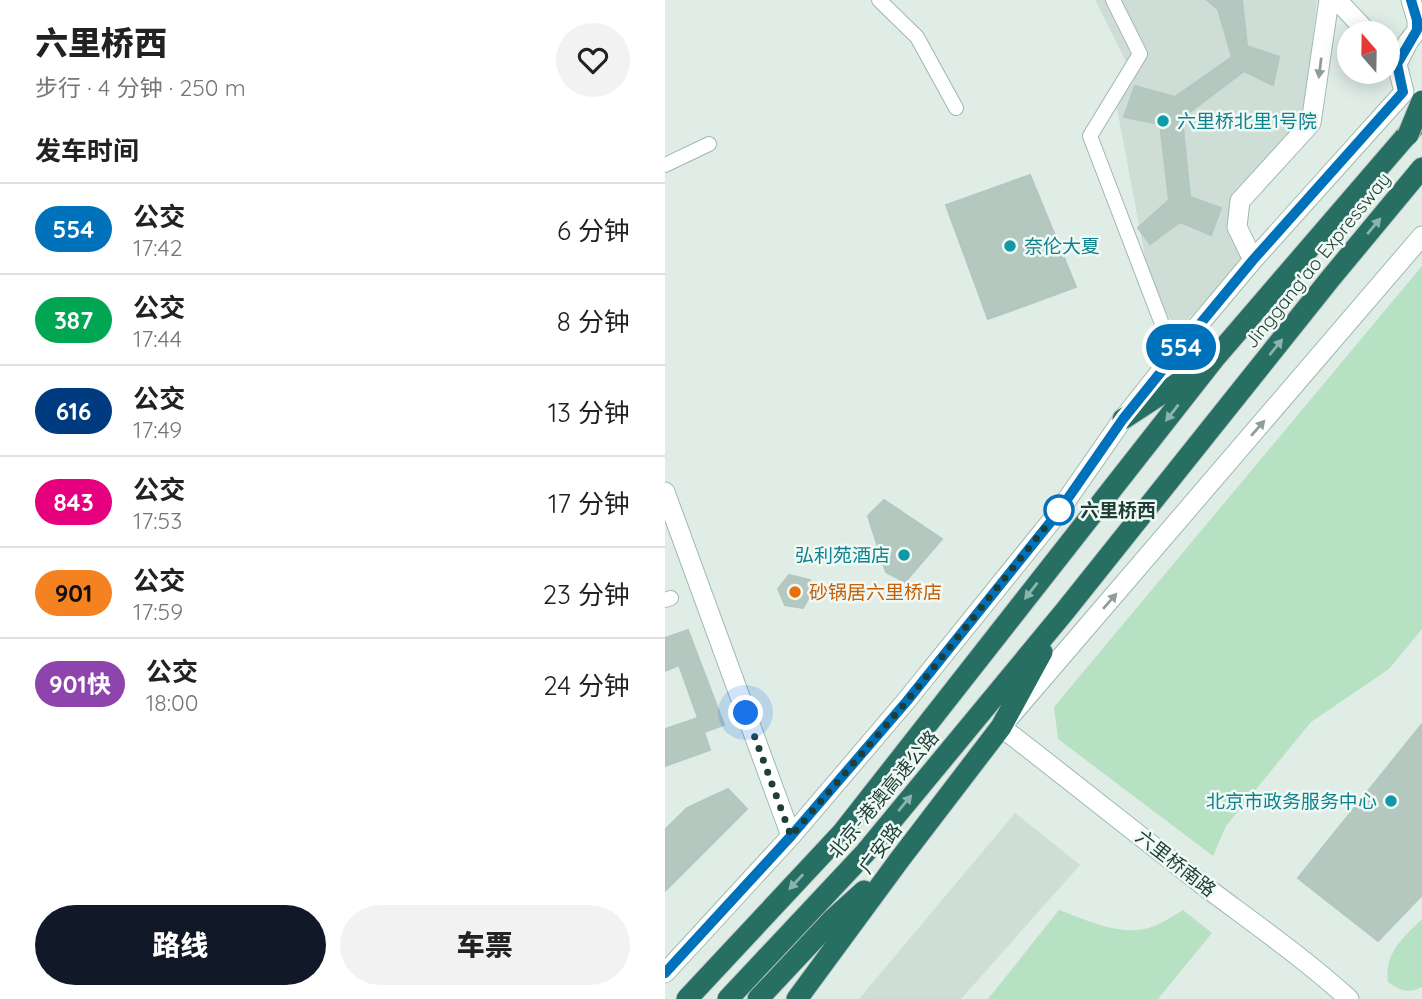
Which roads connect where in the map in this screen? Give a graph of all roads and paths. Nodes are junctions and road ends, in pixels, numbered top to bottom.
1 (879, 0) edge
2 (1113, 0) edge
3 (1329, 0) edge
4 (1337, 0) edge
5 (1411, 0) edge
6 (1357, 21) edge
7 (1419, 27) edge
8 (1400, 50) edge
9 (1400, 73) edge
10 (1413, 97) edge
11 (956, 108) dead end
12 (1422, 108) edge
13 (1422, 118) edge
14 (1408, 135) junction
15 (709, 144) dead end
16 (665, 165) edge
17 (1422, 168) edge
18 (1422, 236) edge
19 (1253, 260) junction
20 (1181, 347) junction
21 (1214, 359) junction
22 (1123, 419) junction
23 (665, 492) edge
24 (1065, 611) junction
25 (1002, 727) junction
26 (791, 836) junction
27 (899, 859) junction
28 (665, 973) edge
29 (687, 999) edge
30 (728, 999) edge
31 (758, 999) edge
32 (797, 999) edge
33 (1349, 999) edge

1 - 11 street
2 - 20 street
3 -> 19 street
4 - 6 street
5 - 7 street
7 - 8 street
9 - 10 street
10 - 12 street
10 - 14 highway, bridge
10 - 19 street
13 - 14 highway, Jinggang'ao Expressway, bridge
14 - 21 highway, Jinggang'ao Expressway
15 - 16 street
24 -> 17 highway, Jinggang'ao Expressway
25 -> 18 street
19 - 20 street
20 - 22 street
21 - 22 highway
21 -> 29 highway, Jinggang'ao Expressway
22 - 26 street
23 - 26 street
24 - 25 highway, 广安路
30 -> 24 highway, 北京-港澳高速公路
25 - 27 highway, 广安路
25 - 33 street, 六里桥南路
26 - 28 street
27 - 31 highway
27 - 32 highway, 广安路

